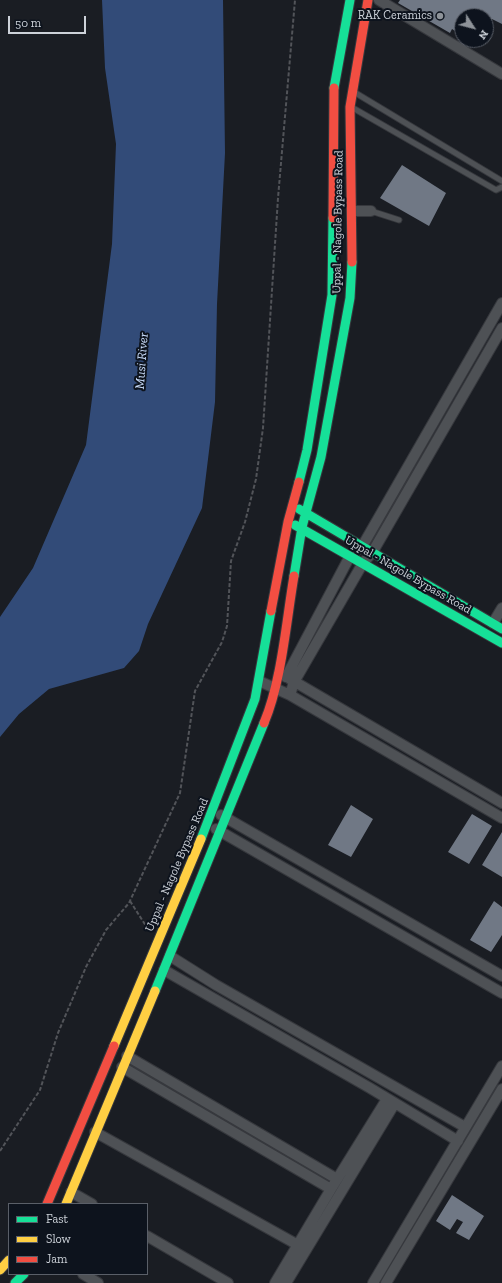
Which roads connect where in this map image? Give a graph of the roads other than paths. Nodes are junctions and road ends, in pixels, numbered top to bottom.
1 (350, 0) edge
2 (368, 0) edge
3 (379, 0) edge
4 (502, 74) edge
5 (352, 91) junction
6 (350, 107) junction
7 (502, 181) edge
8 (502, 187) edge
9 (352, 211) junction
10 (370, 211) joint
11 (399, 220) dead end
12 (502, 303) edge
13 (502, 328) edge
14 (293, 505) junction
15 (306, 513) junction
16 (288, 522) junction
17 (302, 528) junction
18 (363, 545) junction
19 (372, 553) junction
20 (350, 556) junction
21 (363, 563) junction
22 (502, 608) edge
23 (493, 623) junction
24 (502, 628) edge
25 (502, 643) edge
26 (286, 677) junction
27 (259, 681) junction
28 (275, 689) junction
29 (290, 695) junction
30 (325, 700) junction
31 (301, 701) junction
32 (502, 803) edge
33 (213, 811) junction
34 (227, 818) junction
35 (502, 818) edge
36 (207, 824) junction
37 (221, 832) junction
38 (170, 956) junction
39 (164, 970) junction
40 (502, 976) edge
41 (502, 993) edge
42 (127, 1056) junction
43 (502, 1066) edge
44 (122, 1067) junction
45 (502, 1089) edge
46 (391, 1101) junction
47 (465, 1127) junction
48 (96, 1132) junction
49 (458, 1141) junction
50 (337, 1179) junction
51 (331, 1188) junction
52 (71, 1192) junction
53 (47, 1203) edge
54 (66, 1203) edge
55 (90, 1203) edge
56 (148, 1237) edge
57 (298, 1245) junction
58 (8, 1261) edge
59 (0, 1270) edge
60 (23, 1275) edge
61 (85, 1275) edge
62 (15, 1283) edge
63 (98, 1283) edge
64 (228, 1283) edge
65 (275, 1283) edge
66 (286, 1283) edge
67 (373, 1283) edge
68 (386, 1283) edge

1 - 14 street, Uppal - Nagole Bypass Road
2 - 5 street, Uppal - Nagole Bypass Road
3 - 4 street
5 - 6 street, Uppal - Nagole Bypass Road
5 - 7 lane
6 - 8 lane
6 - 9 street, Uppal - Nagole Bypass Road
9 - 10 street
9 - 15 street, Uppal - Nagole Bypass Road
10 - 11 lane
12 - 18 street
13 - 19 street
14 - 15 street, Uppal - Nagole Bypass Road
14 - 16 street, Uppal - Nagole Bypass Road
15 - 17 street, Uppal - Nagole Bypass Road
15 - 18 street, Uppal - Nagole Bypass Road
16 - 17 street, Uppal - Nagole Bypass Road
16 - 27 street, Uppal - Nagole Bypass Road
17 - 20 street, Uppal - Nagole Bypass Road
17 - 26 street, Uppal - Nagole Bypass Road
18 - 19 street, Uppal - Nagole Bypass Road
18 - 20 street
19 - 21 street
19 - 23 street, Uppal - Nagole Bypass Road
20 - 21 street, Uppal - Nagole Bypass Road
20 - 26 street
21 - 25 street, Uppal - Nagole Bypass Road
21 - 26 street
22 - 23 street
23 - 24 street, Uppal - Nagole Bypass Road
26 - 28 street, Uppal - Nagole Bypass Road
26 - 29 street
26 - 30 street
27 - 28 street
27 - 33 street, Uppal - Nagole Bypass Road
28 - 29 street
28 - 34 street, Uppal - Nagole Bypass Road
29 - 31 street
30 - 31 street
30 - 32 street
31 - 35 street
33 - 34 street
33 - 36 street, Uppal - Nagole Bypass Road
34 - 37 street, Uppal - Nagole Bypass Road
34 - 40 street
36 - 37 street
36 - 53 street, Uppal - Nagole Bypass Road
37 - 38 street, Uppal - Nagole Bypass Road
37 - 41 street
38 - 39 street, Uppal - Nagole Bypass Road
38 - 47 street
39 - 42 street, Uppal - Nagole Bypass Road
39 - 46 street
42 - 44 street, Uppal - Nagole Bypass Road
42 - 50 street
43 - 47 street
44 - 48 street, Uppal - Nagole Bypass Road
44 - 51 street
45 - 68 street
46 - 49 street
46 - 50 street
46 - 66 street
47 - 49 street
48 - 52 street, Uppal - Nagole Bypass Road
48 - 57 street
49 - 67 street
50 - 51 street
51 - 57 street
52 - 54 street, Uppal - Nagole Bypass Road
52 - 55 street
56 - 64 street
57 - 65 street
58 - 59 street
60 - 62 street
61 - 63 street

